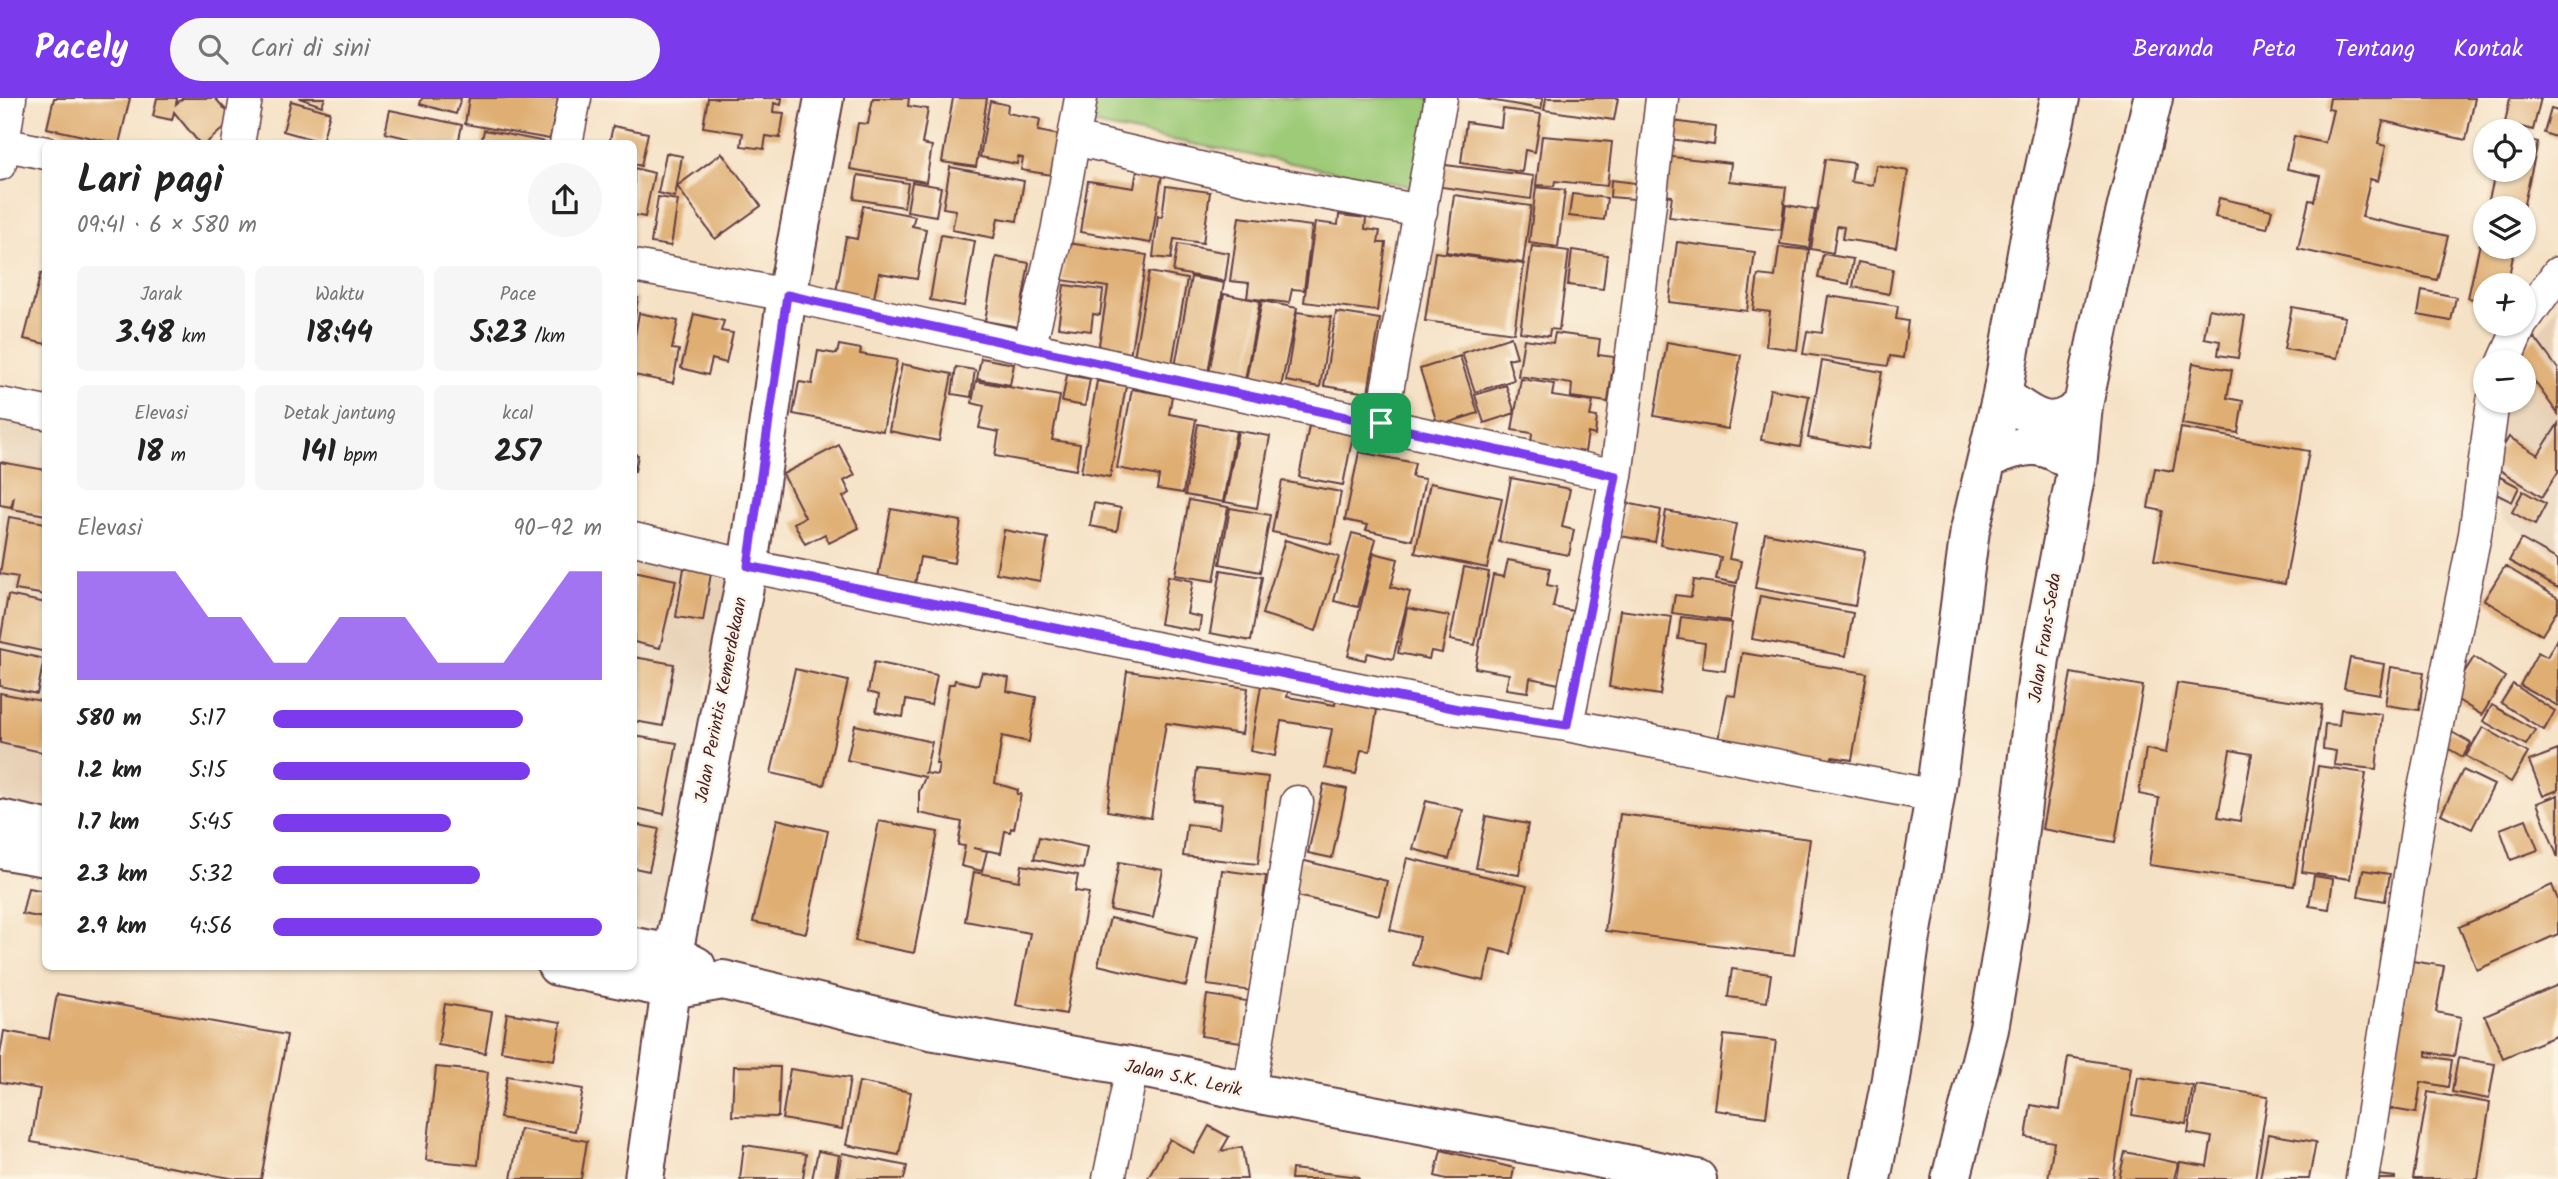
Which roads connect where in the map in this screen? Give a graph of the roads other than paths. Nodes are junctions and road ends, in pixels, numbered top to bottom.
1 (10, 98) edge
2 (246, 98) edge
3 (575, 98) edge
4 (824, 98) edge
5 (1081, 98) edge
6 (1441, 98) edge
7 (1662, 98) edge
8 (2060, 98) edge
9 (2153, 98) edge
10 (1074, 139) junction
11 (239, 140) edge
12 (567, 140) edge
13 (42, 153) edge
14 (1, 154) edge
15 (1421, 211) junction
16 (637, 267) edge
17 (2558, 273) edge
18 (787, 295) junction
19 (2536, 303) edge
20 (1029, 349) junction
21 (2002, 396) junction
22 (0, 404) edge
23 (2083, 405) junction
24 (42, 412) edge
25 (2491, 413) edge
26 (1381, 423) junction
27 (1989, 458) junction
28 (2077, 467) junction
29 (1616, 476) junction
30 (637, 540) edge
31 (748, 566) junction
32 (1567, 725) junction
33 (1935, 796) junction
34 (1297, 802) dead end
35 (0, 819) edge
36 (42, 828) edge
37 (0, 849) edge
38 (42, 856) edge
39 (637, 949) edge
40 (634, 970) edge
41 (672, 972) junction
42 (1132, 1068) junction
43 (1249, 1092) junction
44 (644, 1179) edge
45 (1109, 1179) edge
46 (1697, 1179) edge
47 (1871, 1179) edge
48 (1951, 1179) edge
49 (2362, 1179) edge

1 - 14 street
2 - 11 street
3 - 12 street
4 - 18 main road, Jalan Perintis Kemerdekaan
5 - 10 street
6 - 15 street
7 - 29 street
8 - 21 main road
9 - 23 main road, Jalan Frans-Seda
10 - 15 street
10 - 20 street
13 - 14 street
15 - 26 street
16 - 18 street
17 - 19 street
18 - 20 street
18 - 31 main road, Jalan Perintis Kemerdekaan
20 - 26 street
21 - 23 main road
21 - 27 main road
22 - 24 street
23 - 28 main road, Jalan Frans-Seda
25 - 49 street
26 - 29 street
27 - 28 main road
27 - 33 main road
28 - 48 main road, Jalan Frans-Seda
29 - 32 street
30 - 31 street
31 - 32 street
31 - 41 main road, Jalan Perintis Kemerdekaan
32 - 33 street
33 - 47 main road
34 - 43 street
35 - 36 main road
37 - 38 main road
39 - 41 main road
40 - 41 main road
41 - 42 main road, Jalan S.K. Lerik
41 - 44 main road, Jalan Perintis Kemerdekaan
42 - 43 main road, Jalan S.K. Lerik
42 - 45 street
43 - 46 main road, Jalan S.K. Lerik

